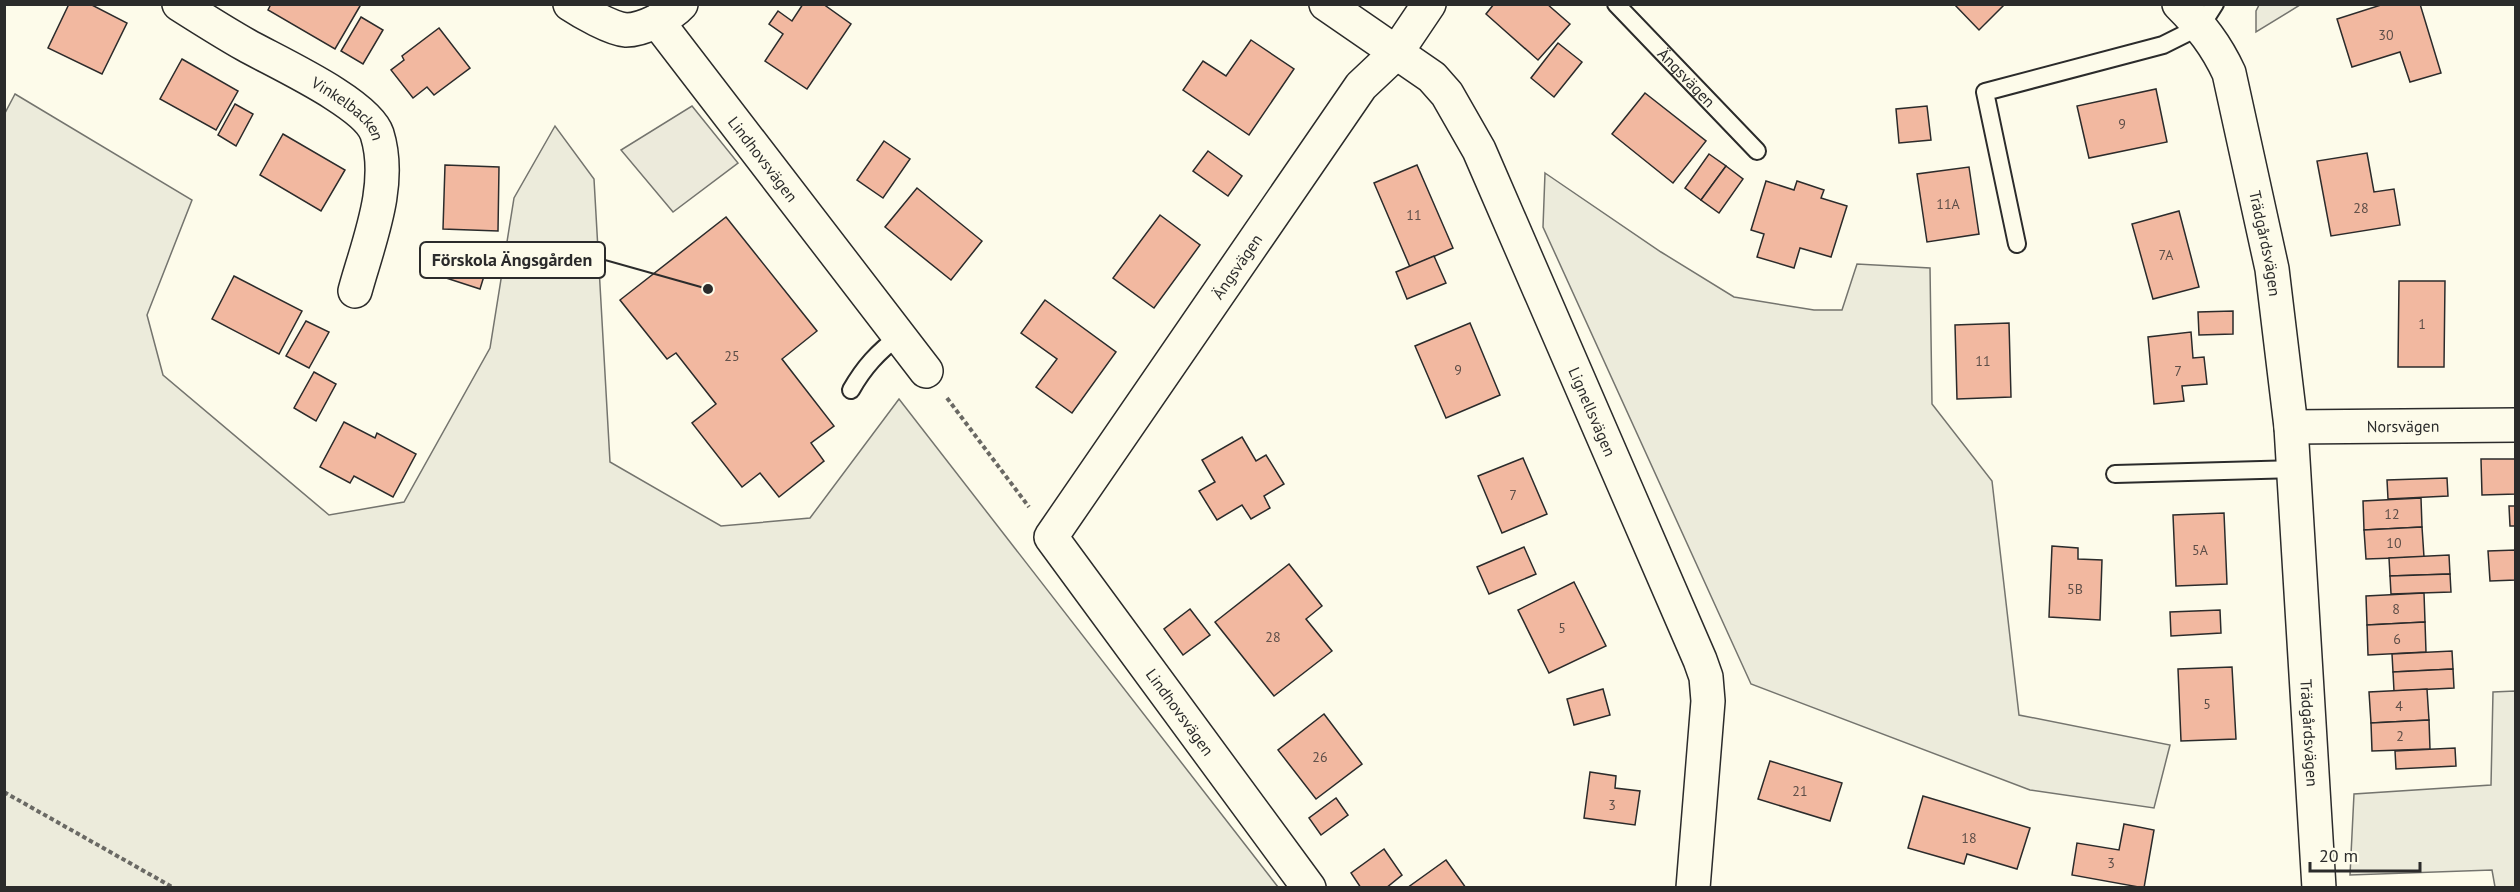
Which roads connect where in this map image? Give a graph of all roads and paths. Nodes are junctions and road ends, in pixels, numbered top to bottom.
1 (179, 4) edge
2 (570, 4) edge
3 (1326, 4) edge
4 (1429, 4) edge
5 (1616, 4) edge
6 (2198, 12) edge
7 (669, 13) edge
8 (1396, 53) junction
9 (1757, 151) dead end
10 (2017, 244) dead end
11 (355, 291) dead end
12 (899, 336) junction
13 (926, 371) joint
14 (851, 390) dead end
15 (2516, 425) edge
16 (2291, 427) junction
17 (2293, 469) junction
18 (2115, 474) dead end
19 (1051, 537) junction
20 (4, 792) edge
21 (174, 888) edge
22 (1309, 888) edge
23 (1693, 888) edge
24 (2319, 888) edge

1 - 11 street, Vinkelbacken
2 - 7 street, Lindhovsvägen
3 - 8 street, Lignellsvägen
4 - 8 street, Ängsvägen
5 - 9 lane, Ängsvägen
6 - 10 lane, Trädgårdsvägen
6 - 16 street, Trädgårdsvägen
7 - 12 street, Lindhovsvägen
8 - 19 street, Ängsvägen
8 - 23 street, Lignellsvägen
12 - 13 street, Lindhovsvägen
12 - 14 lane
13 - 19 path
15 - 16 street, Norsvägen
16 - 17 street, Trädgårdsvägen
17 - 18 lane
17 - 24 street, Trädgårdsvägen
19 - 22 street, Lindhovsvägen
20 - 21 path

